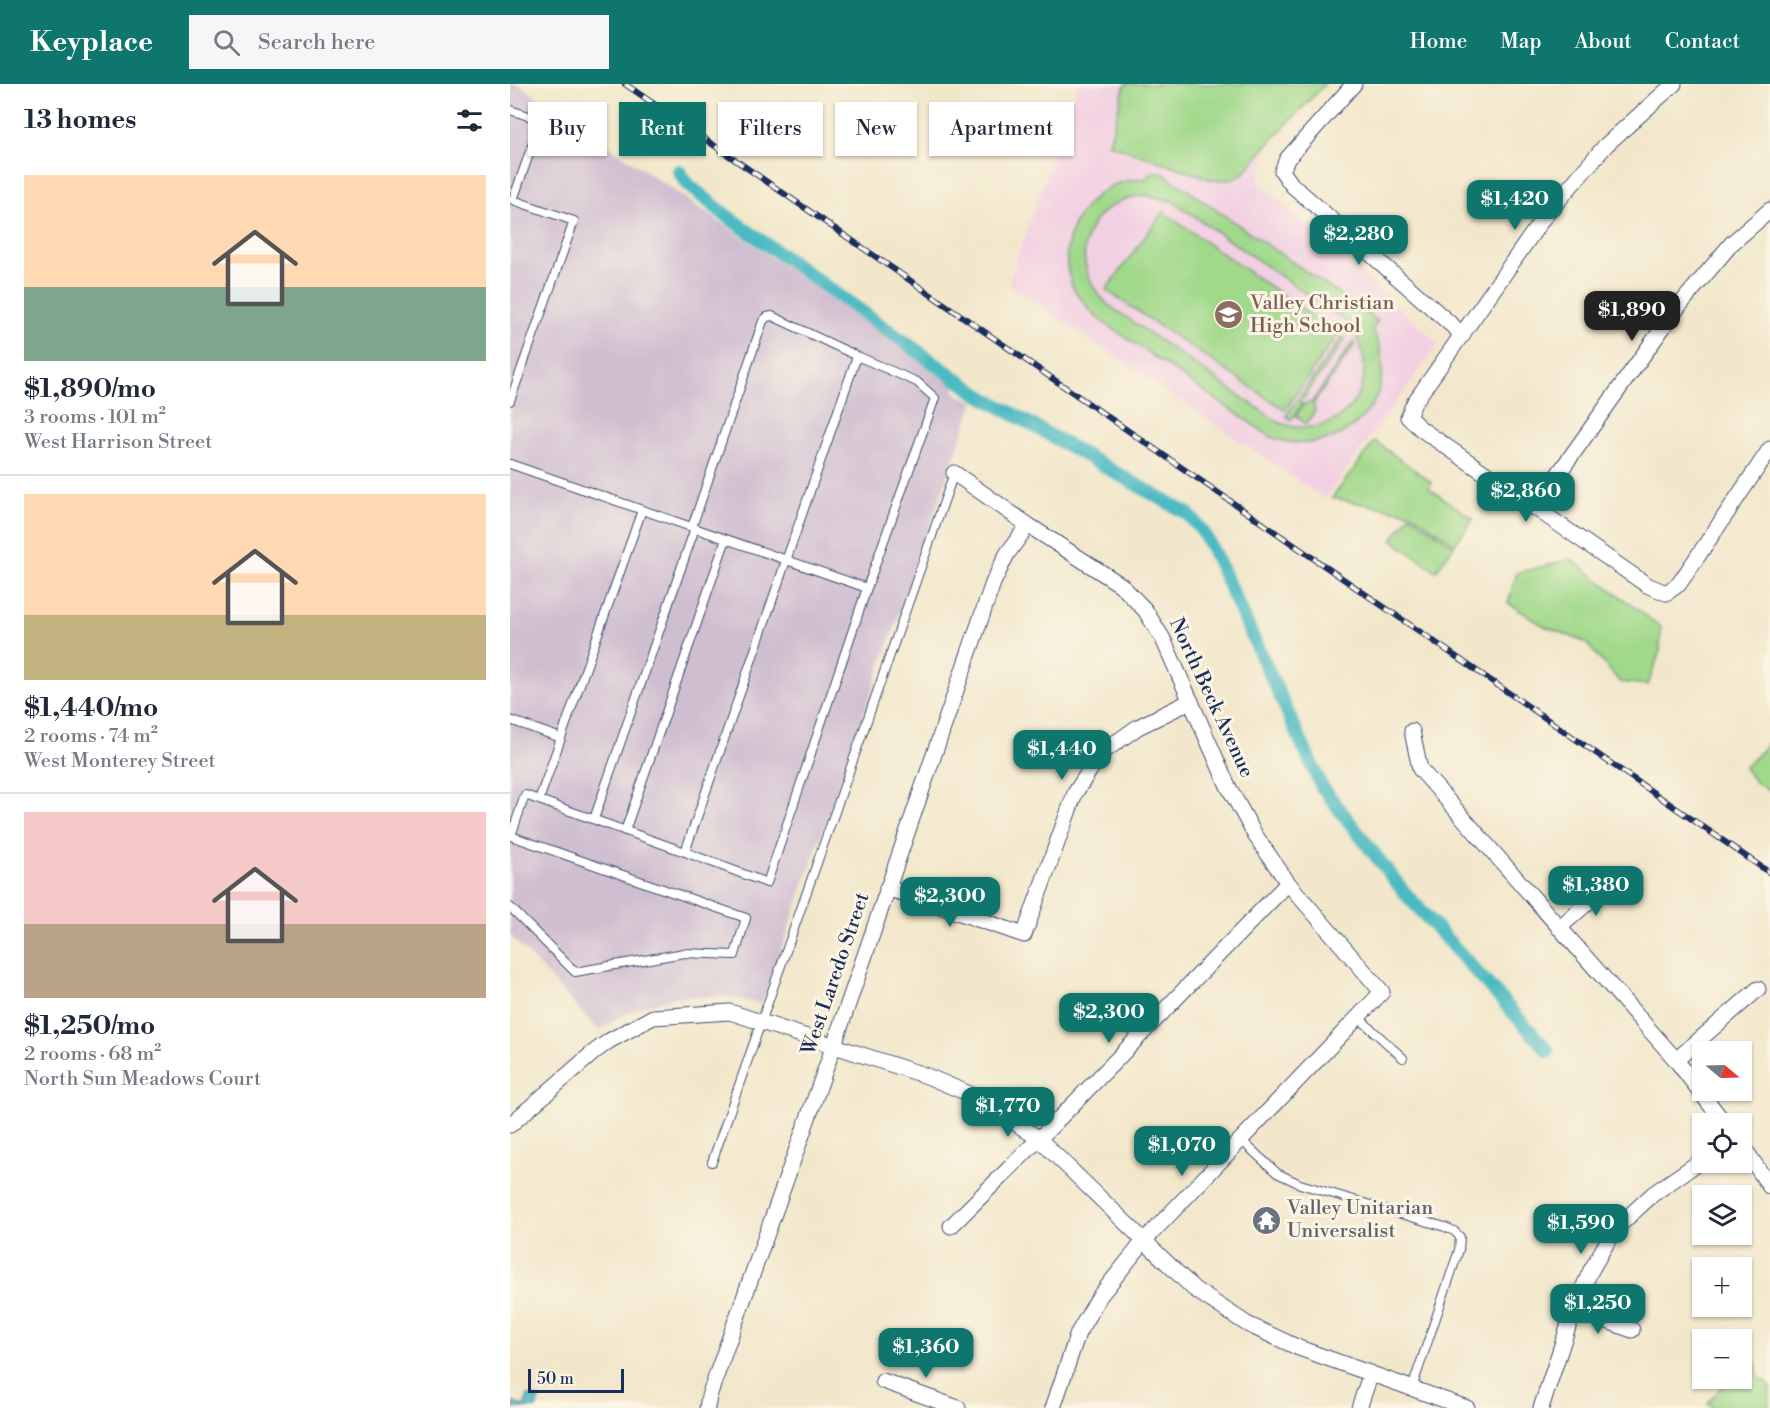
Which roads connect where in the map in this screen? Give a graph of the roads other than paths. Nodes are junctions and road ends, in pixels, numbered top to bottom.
1 (1354, 84) edge
2 (1674, 84) edge
3 (510, 110) edge
4 (512, 205) edge
5 (1770, 210) edge
6 (1463, 335) junction
7 (857, 356) junction
8 (510, 401) edge
9 (1770, 449) edge
10 (510, 464) edge
11 (954, 473) joint
12 (1534, 508) junction
13 (642, 510) junction
14 (1028, 525) junction
15 (694, 528) junction
16 (726, 539) junction
17 (785, 560) junction
18 (867, 588) junction
19 (1191, 701) junction
20 (510, 720) edge
21 (1412, 731) dead end
22 (561, 738) junction
23 (539, 800) junction
24 (594, 819) junction
25 (513, 822) edge
26 (625, 831) junction
27 (685, 852) junction
28 (1612, 881) dead end
29 (1288, 883) junction
30 (887, 888) junction
31 (510, 907) edge
32 (1559, 928) junction
33 (1758, 989) dead end
34 (1358, 1017) junction
35 (761, 1021) junction
36 (834, 1045) junction
37 (1403, 1058) dead end
38 (1676, 1060) junction
39 (1717, 1113) edge
40 (510, 1125) edge
41 (1039, 1139) junction
42 (1241, 1140) junction
43 (1752, 1160) edge
44 (712, 1162) dead end
45 (1692, 1167) edge
46 (1770, 1187) edge
47 (951, 1226) dead end
48 (1144, 1241) junction
49 (1574, 1309) junction
50 (1632, 1330) dead end
51 (1371, 1373) junction
52 (883, 1382) dead end
53 (1412, 1388) junction
54 (707, 1408) edge
55 (958, 1408) edge
56 (1053, 1408) edge
57 (1359, 1408) edge
58 (1467, 1408) edge
59 (1541, 1408) edge

1 - 6 street
2 - 6 street
3 - 4 lane
4 - 8 lane
5 - 12 street
6 - 12 street
7 - 15 lane
7 - 17 lane
7 - 18 lane
9 - 12 street
10 - 13 lane
11 - 14 street, North Beck Avenue
11 - 35 lane
13 - 15 lane
13 - 22 lane
14 - 19 street, North Beck Avenue
14 - 30 street, West Laredo Street
15 - 16 lane
15 - 24 lane
16 - 17 lane
16 - 26 lane
17 - 18 lane
17 - 27 lane
18 - 27 lane
19 - 29 street, North Beck Avenue
19 - 30 street
20 - 22 lane
21 - 32 street
22 - 23 lane
23 - 24 lane
23 - 25 lane
24 - 26 lane
25 - 31 lane
26 - 27 lane
28 - 32 street
29 - 34 street, North Beck Avenue
29 - 41 street
30 - 36 street, West Laredo Street
32 - 38 street
33 - 38 street
34 - 37 lane
34 - 42 street
35 - 36 street
35 - 40 street
35 - 44 lane
36 - 41 street
36 - 54 street, West Laredo Street
38 - 39 street
41 - 47 street
41 - 48 street
42 - 48 street
42 - 53 lane
43 - 46 street
45 - 49 street
48 - 51 street
48 - 56 street
49 - 50 street
49 - 59 street
51 - 53 street
51 - 57 street
52 - 55 street
53 - 58 street

